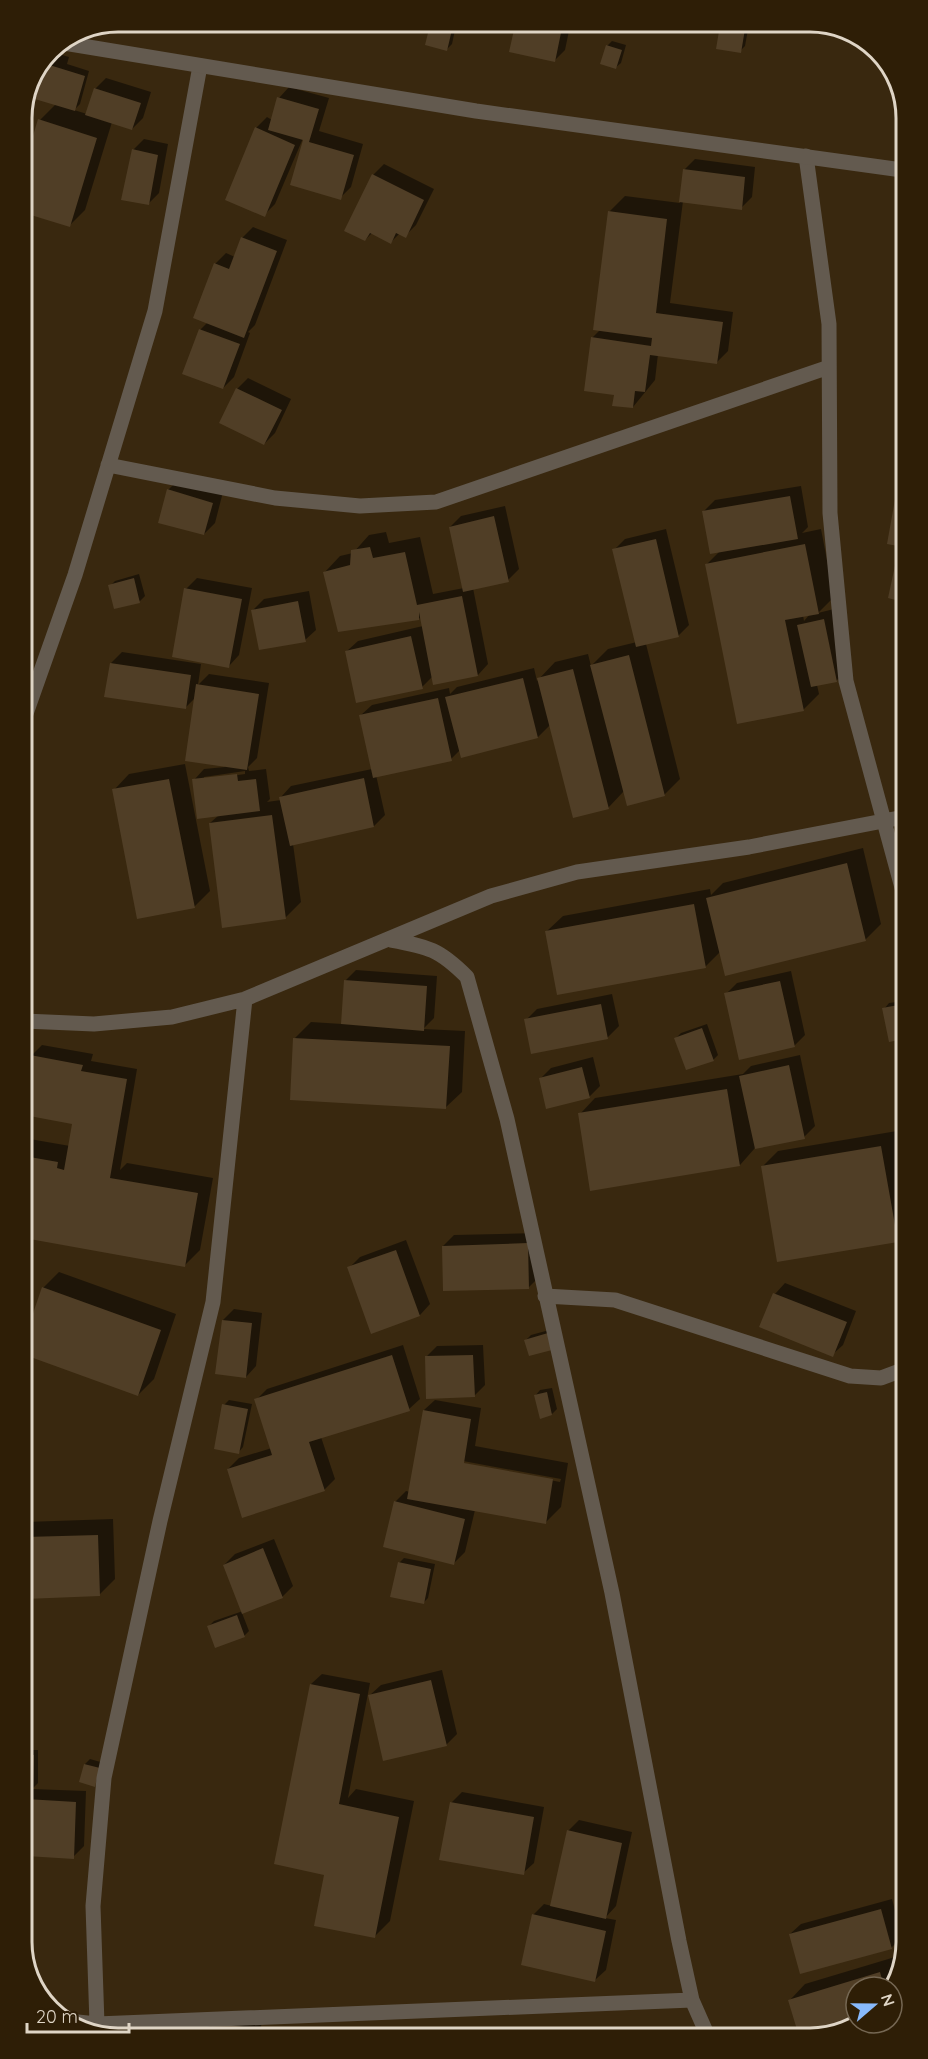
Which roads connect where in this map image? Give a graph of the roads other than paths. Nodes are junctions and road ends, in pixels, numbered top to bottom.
1 (73, 45) edge
2 (200, 66) junction
3 (806, 156) junction
4 (896, 169) edge
5 (830, 367) junction
6 (108, 465) junction
7 (32, 697) edge
8 (896, 819) edge
9 (882, 821) junction
10 (896, 868) edge
11 (391, 940) junction
12 (245, 999) junction
13 (32, 1021) edge
14 (545, 1296) junction
15 (896, 1372) edge
16 (692, 2000) junction
17 (92, 2023) edge
18 (97, 2024) junction
19 (704, 2028) edge

1 - 2 street
2 - 3 street
2 - 6 street
3 - 4 street
3 - 5 street
5 - 6 street
5 - 9 street
6 - 7 street
8 - 9 street
9 - 10 street
9 - 11 street
11 - 12 street
11 - 14 street
12 - 13 street
12 - 18 street
14 - 15 street
14 - 16 street
16 - 18 street
16 - 19 street
17 - 18 street

